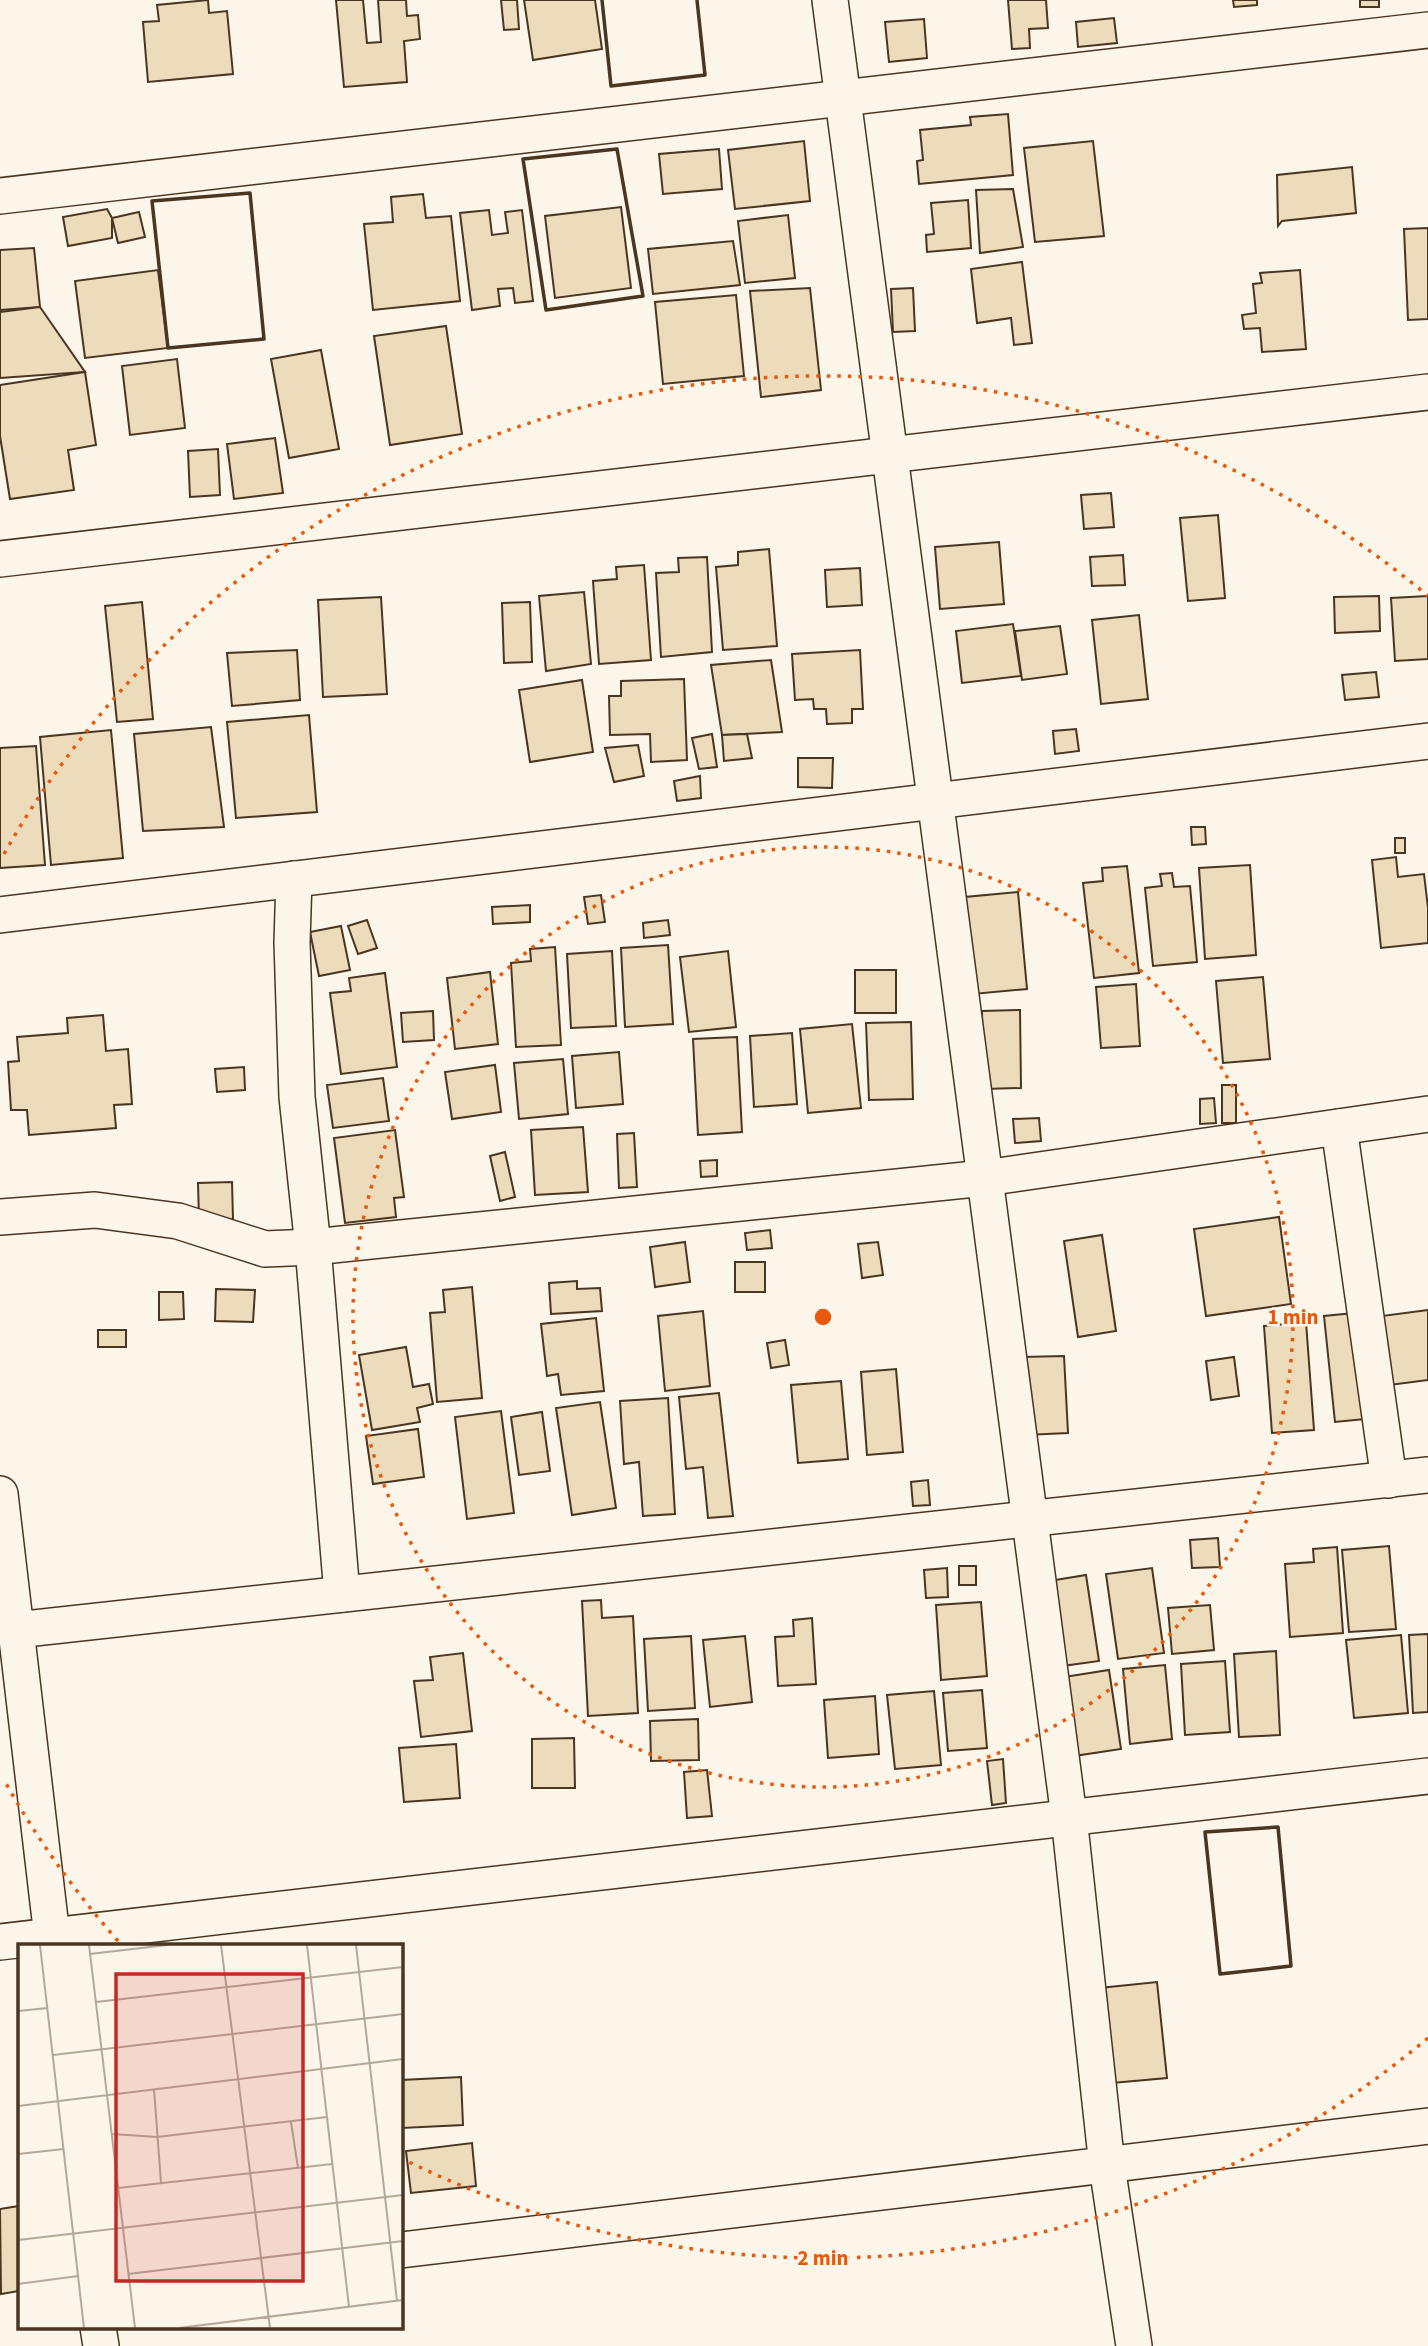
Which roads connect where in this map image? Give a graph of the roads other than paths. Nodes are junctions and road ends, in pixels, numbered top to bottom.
1 (830, 0) edge
2 (1428, 30) edge
3 (843, 99) junction
4 (0, 196) edge
5 (1428, 392) edge
6 (890, 455) junction
7 (0, 559) edge
8 (1428, 741) edge
9 (936, 801) junction
10 (293, 879) junction
11 (0, 915) edge
12 (1428, 1114) edge
13 (1339, 1126) junction
14 (985, 1178) junction
15 (0, 1217) edge
16 (313, 1247) junction
17 (1428, 1475) edge
18 (1389, 1480) junction
19 (0, 1494) edge
20 (1030, 1518) junction
21 (342, 1594) junction
22 (16, 1630) junction
23 (1428, 1776) edge
24 (1069, 1817) junction
25 (53, 1941) edge
26 (0, 1942) edge
27 (1428, 2126) edge
28 (1107, 2166) junction
29 (402, 2250) edge
30 (98, 2328) edge
31 (101, 2346) edge
32 (1134, 2346) edge

1 - 3 street
2 - 3 street
3 - 4 street
3 - 6 street
5 - 6 street
6 - 7 street
6 - 9 street
8 - 9 street
9 - 10 street
9 - 14 street
10 - 11 street
10 - 16 street
12 - 13 street
13 - 14 street
13 - 18 street
14 - 16 street
14 - 20 street
15 - 16 street
16 - 21 street
17 - 18 street
18 - 20 street
19 - 22 street
20 - 21 street
20 - 24 street
21 - 22 street
22 - 25 street
23 - 24 street
24 - 25 street
24 - 28 street
25 - 26 street
27 - 28 street
28 - 29 street
28 - 32 street
30 - 31 street

